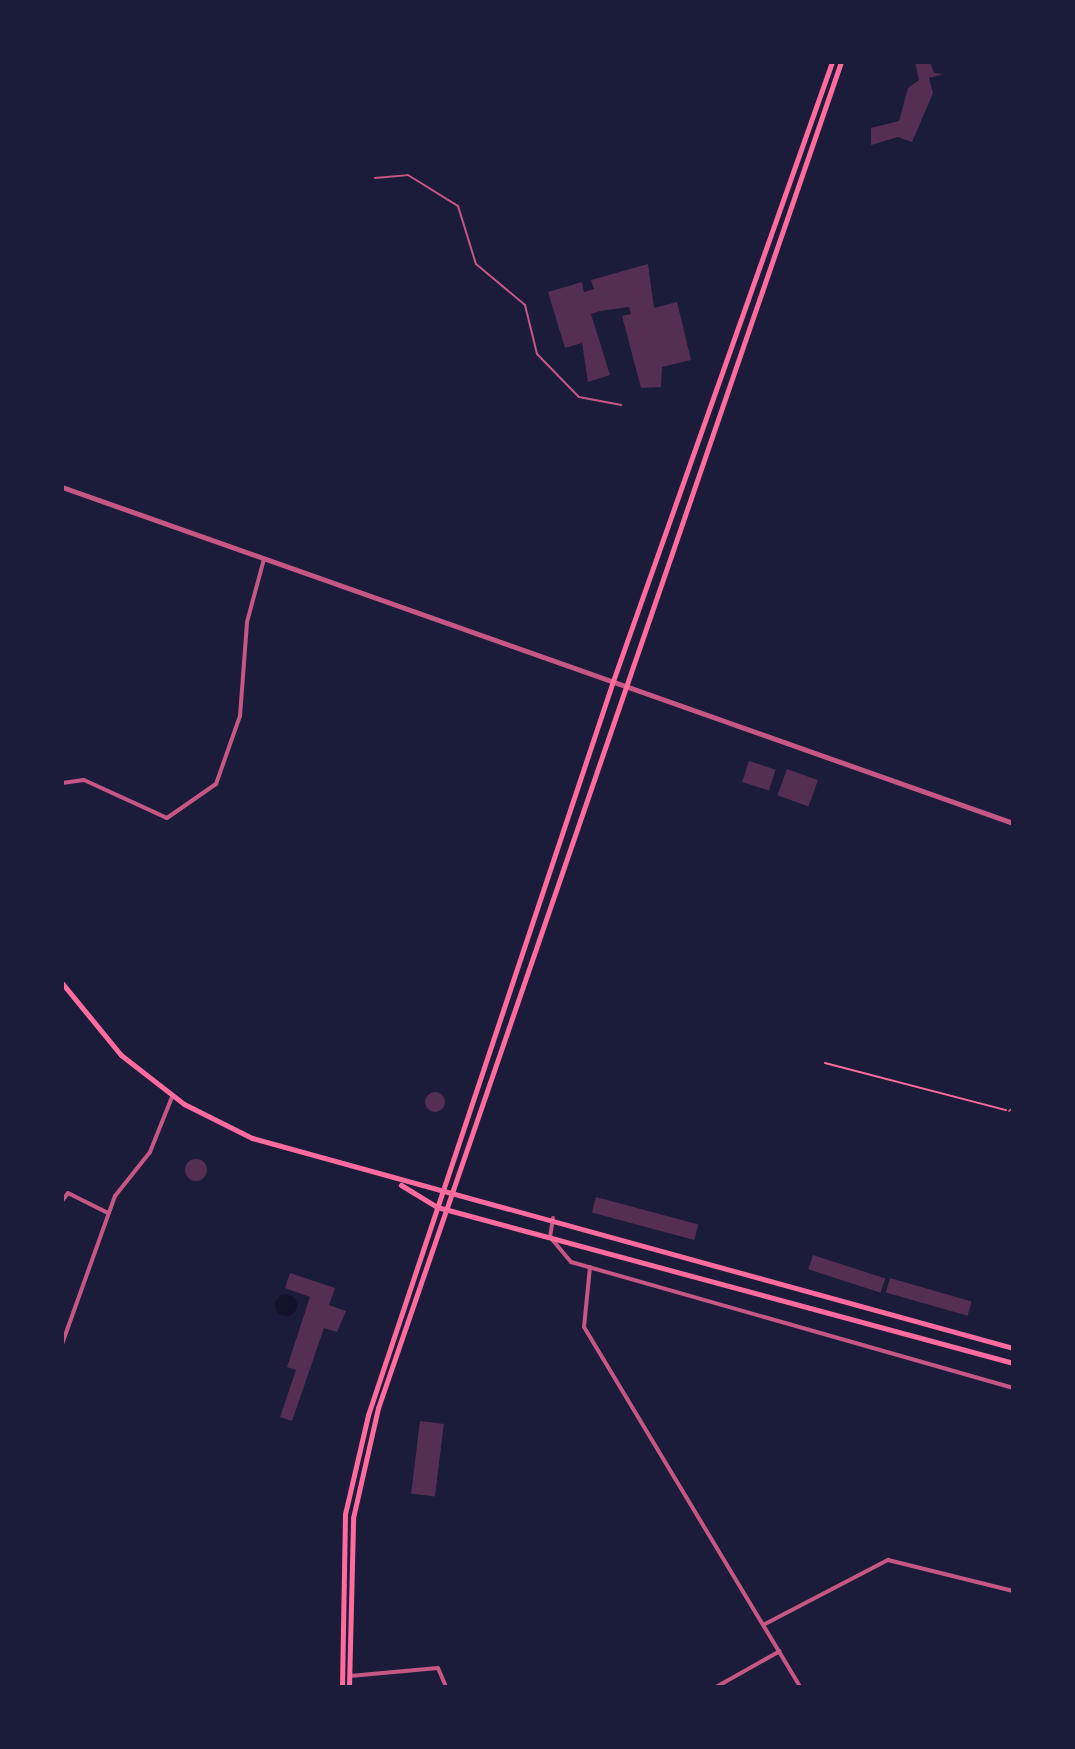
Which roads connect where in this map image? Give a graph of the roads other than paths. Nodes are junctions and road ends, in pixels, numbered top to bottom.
1 (832, 62) edge
2 (841, 62) edge
3 (375, 178) dead end
4 (621, 405) dead end
5 (62, 487) edge
6 (264, 559) junction
7 (613, 681) junction
8 (627, 686) junction
9 (62, 783) edge
10 (1013, 823) edge
11 (62, 983) edge
12 (172, 1097) junction
13 (400, 1185) junction
14 (444, 1188) junction
15 (453, 1191) junction
16 (62, 1201) edge
17 (437, 1207) junction
18 (446, 1209) junction
19 (108, 1213) junction
20 (553, 1218) junction
21 (550, 1237) junction
22 (590, 1267) junction
23 (62, 1344) edge
24 (1013, 1348) edge
25 (1013, 1363) edge
26 (385, 1376) junction
27 (1013, 1388) edge
28 (1013, 1591) edge
29 (765, 1624) junction
30 (780, 1651) junction
31 (344, 1676) junction
32 (342, 1687) edge
33 (349, 1687) edge
34 (446, 1687) edge
35 (716, 1687) edge
36 (800, 1687) edge

1 - 7 main road
2 - 8 main road
3 - 4 lane
5 - 6 street
6 - 7 street
6 - 9 street
7 - 8 street
7 - 14 main road
8 - 10 street
8 - 15 main road
11 - 12 main road
12 - 13 main road
12 - 19 street
13 - 14 main road
13 - 17 main road
14 - 15 main road
14 - 17 main road
15 - 18 main road
15 - 20 main road
16 - 19 street
17 - 18 main road
17 - 26 main road
18 - 21 main road
18 - 26 main road
19 - 23 street
20 - 21 street
20 - 24 main road
21 - 22 street
21 - 25 main road
22 - 27 street
22 - 29 street
26 - 31 main road
28 - 29 street
29 - 30 street
30 - 35 street
30 - 36 street
31 - 32 main road
31 - 33 main road
31 - 34 street

